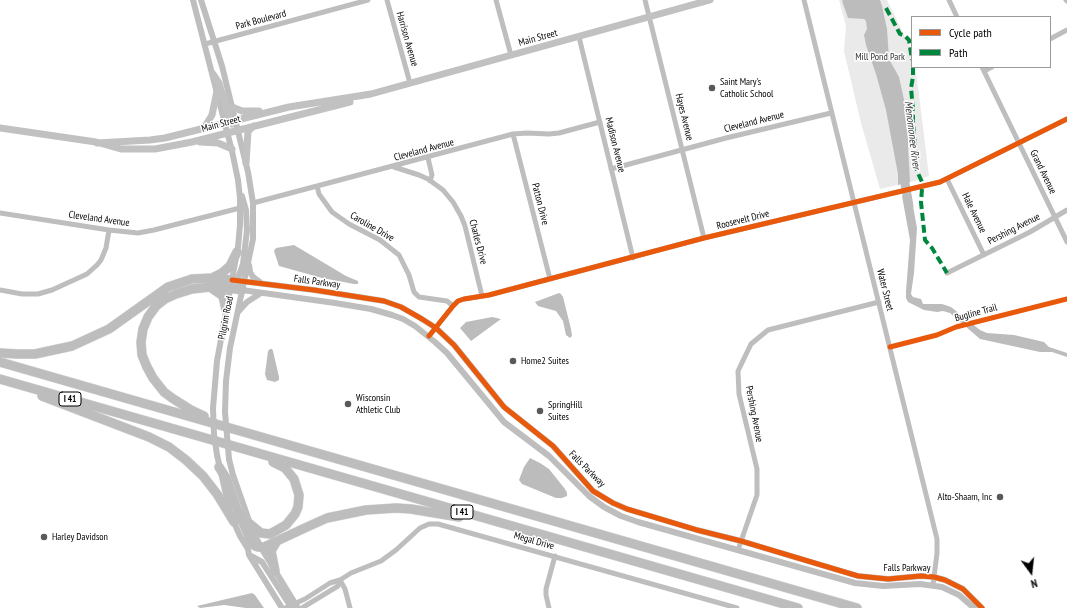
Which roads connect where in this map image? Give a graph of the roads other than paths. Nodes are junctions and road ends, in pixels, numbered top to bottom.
1 (193, 0) edge
2 (201, 0) edge
3 (368, 0) edge
4 (387, 0) edge
5 (496, 0) edge
6 (645, 0) edge
7 (710, 0) edge
8 (804, 0) edge
9 (949, 0) edge
10 (957, 16) edge
11 (650, 17) junction
12 (1067, 30) edge
13 (579, 37) junction
14 (1051, 38) edge
15 (214, 42) junction
16 (205, 44) junction
17 (511, 56) junction
18 (983, 69) edge
19 (213, 74) junction
20 (410, 83) junction
21 (217, 91) junction
22 (371, 94) junction
23 (232, 107) junction
24 (272, 111) junction
25 (831, 113) junction
26 (1067, 119) edge
27 (230, 121) junction
28 (600, 122) junction
29 (254, 125) junction
30 (0, 128) edge
31 (204, 128) junction
32 (238, 130) junction
33 (227, 133) junction
34 (513, 134) junction
35 (141, 141) junction
36 (192, 142) junction
37 (97, 143) junction
38 (1019, 143) junction
39 (232, 149) junction
40 (143, 150) junction
41 (682, 150) junction
42 (428, 158) junction
43 (246, 163) junction
44 (392, 167) junction
45 (611, 169) junction
46 (947, 179) junction
47 (430, 181) junction
48 (317, 186) junction
49 (240, 189) junction
50 (853, 202) junction
51 (253, 203) junction
52 (240, 208) junction
53 (1067, 210) edge
54 (0, 212) edge
55 (1054, 217) junction
56 (109, 230) junction
57 (704, 238) junction
58 (1067, 242) edge
59 (237, 252) junction
60 (984, 255) junction
61 (249, 258) junction
62 (633, 258) junction
63 (947, 273) dead end
64 (550, 279) junction
65 (211, 282) junction
66 (237, 284) junction
67 (262, 284) junction
68 (0, 290) edge
69 (261, 293) junction
70 (482, 296) junction
71 (878, 302) junction
72 (453, 306) junction
73 (226, 310) junction
74 (237, 313) junction
75 (436, 328) junction
76 (429, 336) junction
77 (0, 352) edge
78 (0, 362) edge
79 (0, 379) edge
80 (14, 383) junction
81 (126, 415) junction
82 (219, 467) junction
83 (386, 473) junction
84 (234, 522) junction
85 (250, 524) junction
86 (276, 541) junction
87 (741, 541) junction
88 (261, 548) junction
89 (738, 550) junction
90 (604, 552) junction
91 (249, 555) junction
92 (555, 556) junction
93 (275, 571) junction
94 (934, 577) junction
95 (340, 580) junction
96 (933, 586) junction
97 (723, 606) edge
98 (293, 607) edge
99 (282, 608) edge
100 (302, 608) edge
101 (350, 608) edge
102 (549, 608) edge
103 (737, 608) edge
104 (798, 608) edge
105 (857, 608) edge
106 (974, 608) edge
107 (982, 608) edge

1 - 16 street, Pilgrim Road
2 - 15 street, Pilgrim Road
3 - 15 street, Park Boulevard
4 - 20 street, Harrison Avenue
5 - 17 street
6 - 11 street, Hayes Avenue
7 - 11 main road, Main Street
8 - 25 street, Water Street
9 - 10 street
11 - 13 main road, Main Street
11 - 41 street, Hayes Avenue
12 - 14 street
13 - 17 main road, Main Street
13 - 28 street, Madison Avenue
15 - 16 street, Park Boulevard
15 - 23 street, Pilgrim Road
16 - 19 street, Pilgrim Road
17 - 20 main road, Main Street
18 - 38 street, Grand Avenue
19 - 21 street, Pilgrim Road
19 - 27 main road
20 - 22 main road, Main Street
21 - 27 street, Pilgrim Road
21 - 31 main road
22 - 24 main road, Main Street
22 - 29 main road, Main Street
23 - 24 main road
23 - 27 street, Pilgrim Road
24 - 27 main road, Main Street
25 - 41 street, Cleveland Avenue
25 - 50 street, Water Street
26 - 38 street, Roosevelt Drive
27 - 31 main road, Main Street
27 - 32 main road
27 - 33 street, Pilgrim Road
28 - 34 street, Cleveland Avenue
28 - 45 street, Madison Avenue
29 - 32 main road, Main Street
29 - 43 main road
30 - 37 main road, Main Street
31 - 35 main road, Main Street
32 - 33 main road, Main Street
32 - 43 street, Pilgrim Road
33 - 36 main road, Main Street
33 - 39 street, Pilgrim Road
34 - 42 street, Cleveland Avenue
34 - 64 street, Patton Drive
35 - 37 main road, Main Street
35 - 40 main road
36 - 39 main road
36 - 40 main road, Main Street
37 - 40 main road, Main Street
38 - 46 street, Roosevelt Drive
38 - 55 street, Grand Avenue
39 - 49 street, Pilgrim Road
41 - 45 street, Cleveland Avenue
41 - 57 street, Hayes Avenue
42 - 44 street, Cleveland Avenue
42 - 47 street
43 - 51 street, Pilgrim Road
44 - 47 street, Charles Drive
44 - 48 street, Cleveland Avenue
45 - 62 street, Madison Avenue
46 - 50 street, Roosevelt Drive
46 - 60 street, Hale Avenue
47 - 70 street, Charles Drive
48 - 51 street, Cleveland Avenue
48 - 72 street, Caroline Drive
49 - 52 street, Pilgrim Road
49 - 66 street
50 - 57 street, Roosevelt Drive
50 - 71 street, Water Street
51 - 61 street, Pilgrim Road
52 - 56 street, Cleveland Avenue
52 - 59 street, Pilgrim Road
53 - 55 street, Pershing Avenue
54 - 56 street, Cleveland Avenue
55 - 58 street, Grand Avenue
55 - 60 street, Pershing Avenue
56 - 68 street
57 - 62 street, Roosevelt Drive
59 - 65 highway
59 - 66 street, Pilgrim Road
60 - 63 street, Pershing Avenue
61 - 66 street, Pilgrim Road
61 - 67 street
62 - 64 street, Roosevelt Drive
64 - 70 street, Roosevelt Drive
65 - 66 highway
65 - 73 highway
65 - 77 highway
65 - 83 highway
66 - 67 street, Falls Parkway
66 - 69 street, Falls Parkway
66 - 73 street, Pilgrim Road
66 - 74 street, Pilgrim Road
67 - 75 street, Falls Parkway
69 - 74 street
69 - 76 street, Falls Parkway
70 - 72 street, Roosevelt Drive
71 - 87 street, Pershing Avenue
71 - 94 street, Water Street
72 - 75 street, Roosevelt Drive
73 - 82 street, Pilgrim Road, bridge
74 - 85 street, Pilgrim Road, bridge
75 - 76 street, Roosevelt Drive
75 - 87 street, Falls Parkway
76 - 89 street, Falls Parkway
78 - 83 highway, I 41
79 - 80 highway, I 41
80 - 81 highway, I 41
80 - 84 highway
81 - 85 highway
81 - 90 highway, I 41
82 - 84 street, Pilgrim Road
82 - 88 highway
83 - 105 highway, I 41
84 - 91 street, Pilgrim Road
85 - 88 street, Pilgrim Road
86 - 88 highway
86 - 90 highway
86 - 93 highway
87 - 89 street, Pershing Avenue
87 - 94 street, Falls Parkway
88 - 93 street, Pilgrim Road
89 - 96 street, Falls Parkway
90 - 104 highway, I 41
91 - 98 street
91 - 99 street, Pilgrim Road
92 - 95 street, Megal Drive
92 - 97 street, Megal Drive
92 - 102 street
93 - 98 street, Pilgrim Road
94 - 96 street, Water Street
94 - 107 street, Falls Parkway
95 - 98 street, Megal Drive
95 - 100 street, Megal Drive
95 - 101 street
96 - 106 street, Falls Parkway
97 - 103 street, Megal Drive

